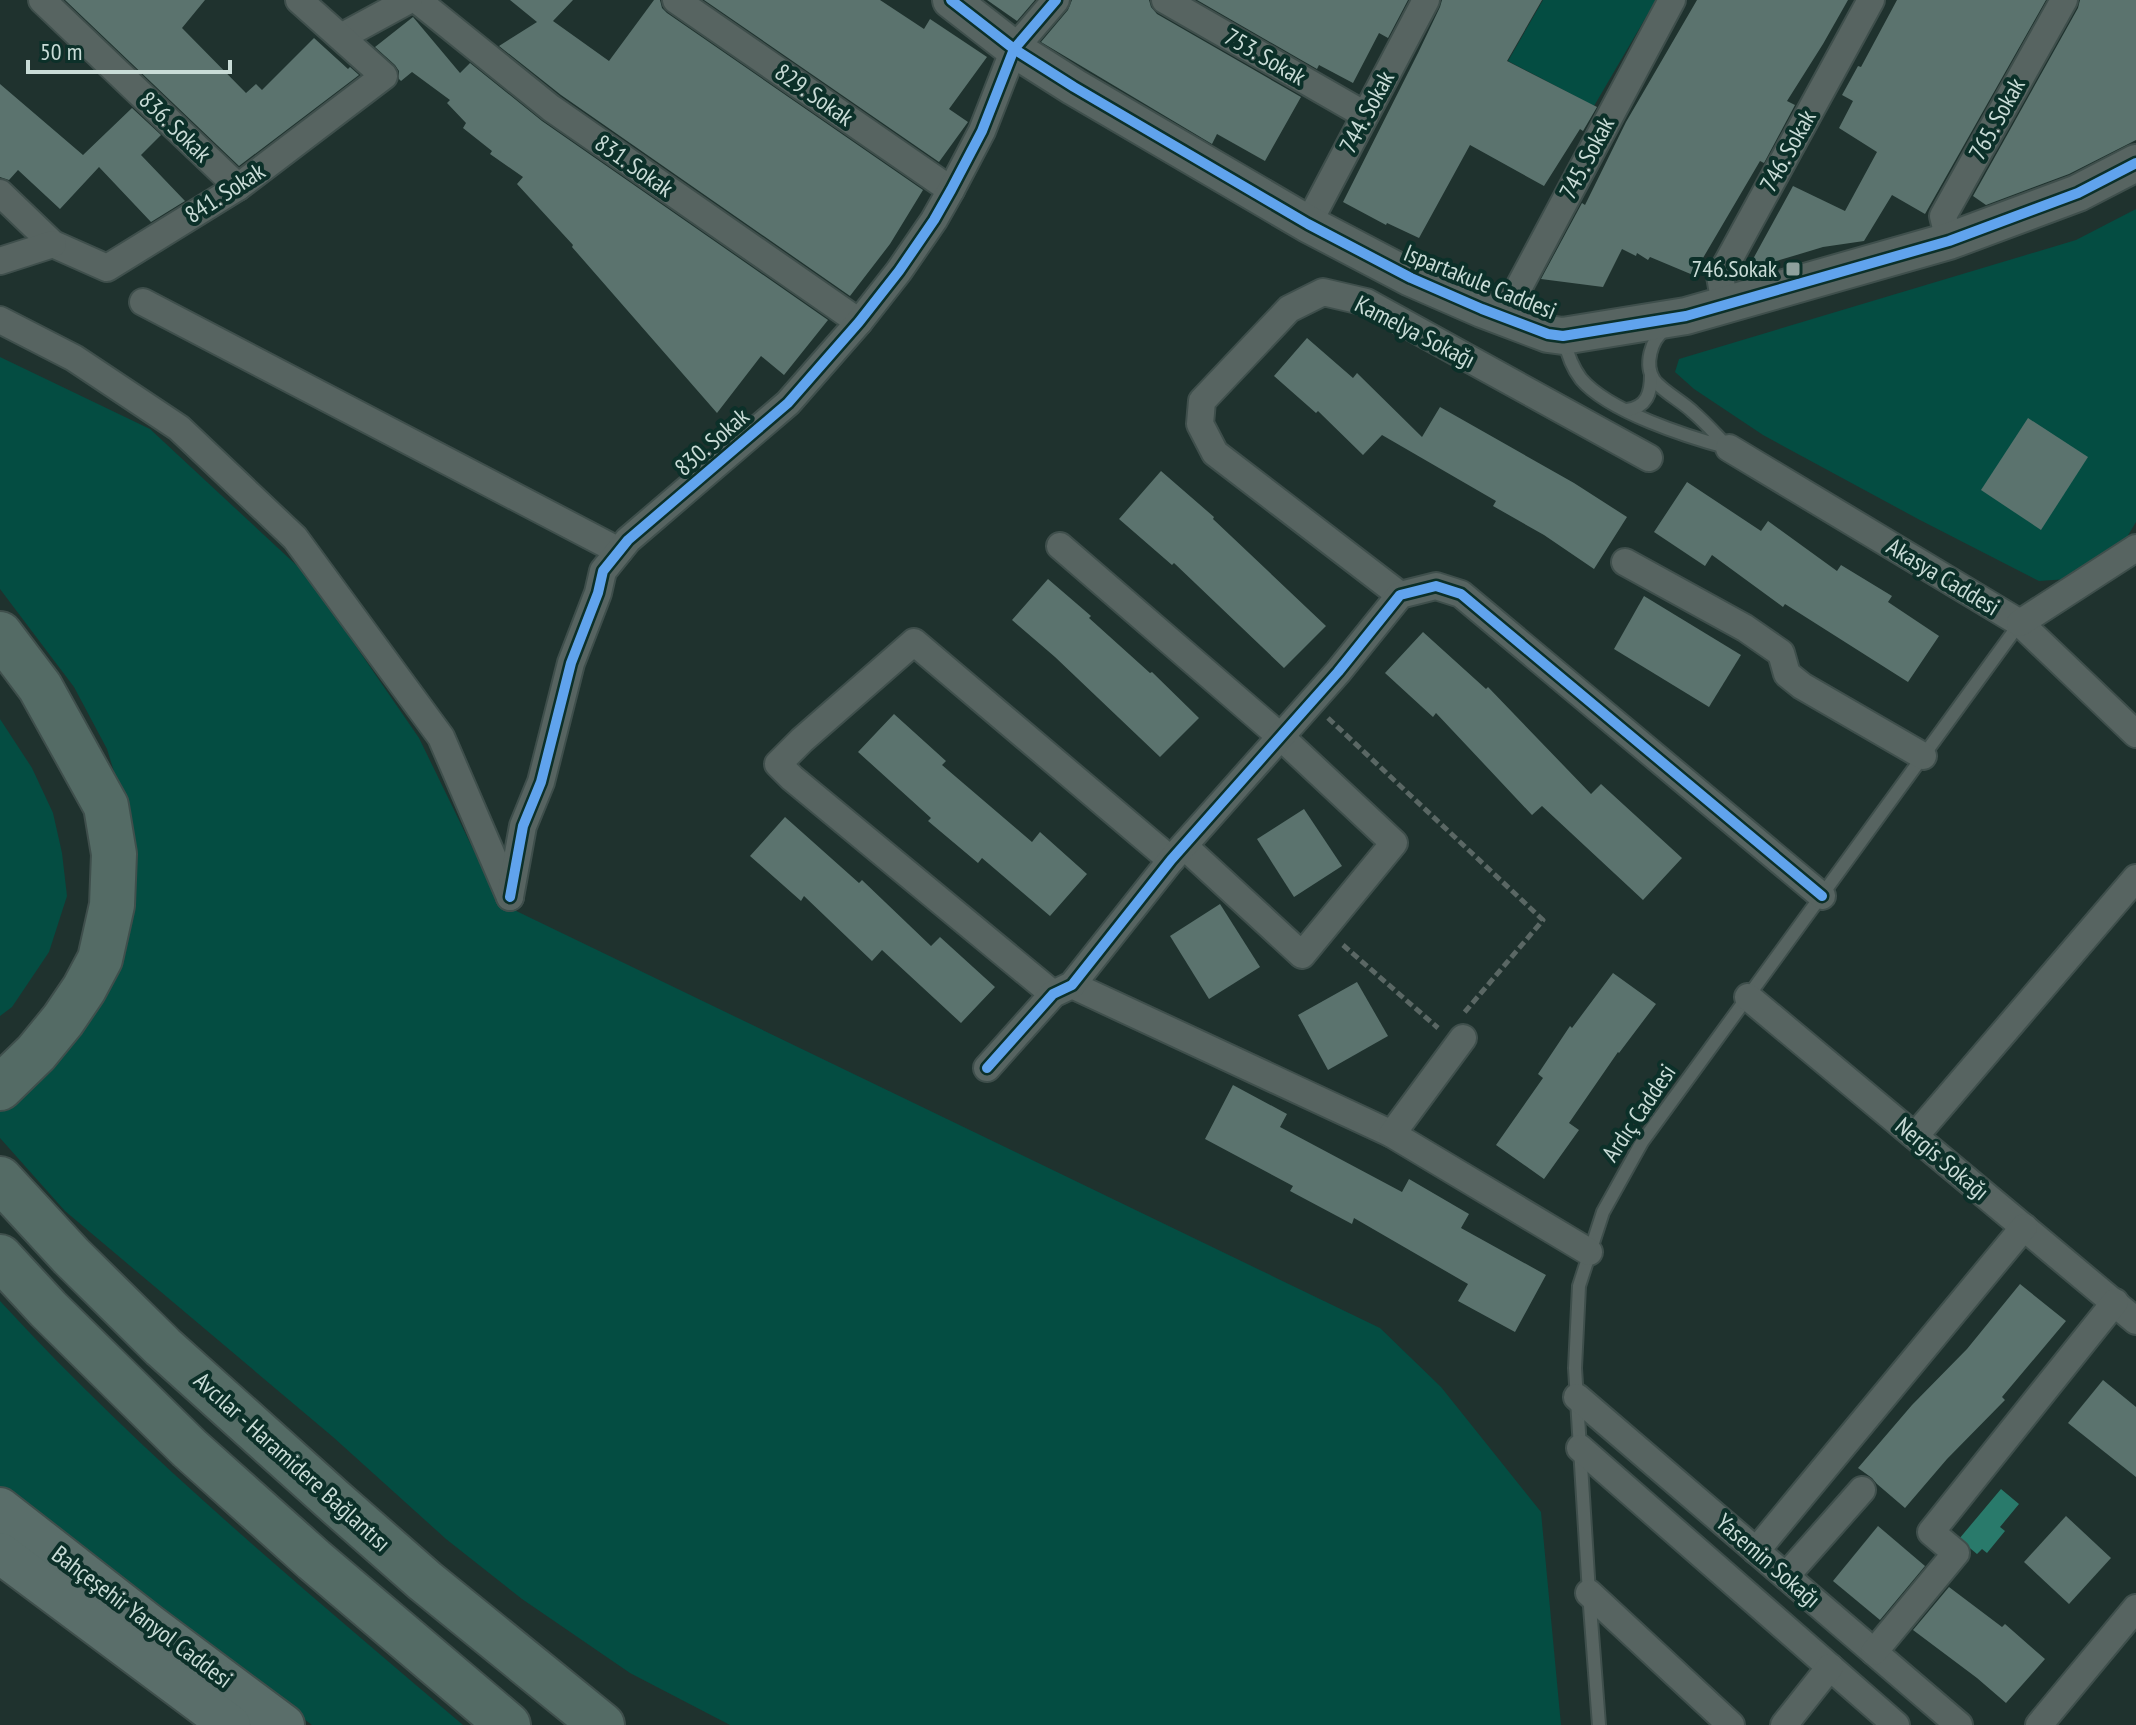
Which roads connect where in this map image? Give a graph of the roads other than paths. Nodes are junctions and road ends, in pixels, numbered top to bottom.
1 (42, 0) edge
2 (299, 0) edge
3 (409, 0) edge
4 (417, 0) edge
5 (676, 0) edge
6 (951, 0) edge
7 (1056, 0) edge
8 (1165, 0) edge
9 (1426, 0) edge
10 (1672, 0) edge
11 (1871, 0) edge
12 (2064, 0) edge
13 (341, 37) junction
14 (1014, 49) junction
15 (1365, 115) junction
16 (2136, 163) edge
17 (238, 187) junction
18 (951, 190) junction
19 (0, 193) edge
20 (1308, 224) junction
21 (1949, 241) junction
22 (53, 244) junction
23 (0, 261) edge
24 (143, 302) dead end
25 (1725, 305) junction
26 (1686, 316) junction
27 (1503, 317) junction
28 (0, 320) edge
29 (859, 322) junction
30 (1563, 336) junction
31 (1651, 371) junction
32 (1627, 410) junction
33 (1729, 448) junction
34 (1649, 458) dead end
35 (1060, 546) dead end
36 (2136, 548) edge
37 (619, 551) junction
38 (1625, 562) dead end
39 (1400, 595) junction
40 (2020, 623) junction
41 (0, 634) edge
42 (0, 675) edge
43 (2136, 734) edge
44 (1281, 737) junction
45 (1923, 756) junction
46 (1178, 853) junction
47 (2136, 878) edge
48 (1822, 896) junction
49 (1062, 989) junction
50 (1748, 997) junction
51 (1457, 1029) road end
52 (0, 1060) edge
53 (987, 1068) dead end
54 (0, 1088) edge
55 (1392, 1134) junction
56 (1915, 1136) junction
57 (2, 1181) edge
58 (2024, 1227) junction
59 (1589, 1252) junction
60 (0, 1257) edge
61 (2115, 1302) junction
62 (2136, 1321) edge
63 (1577, 1397) junction
64 (1580, 1448) junction
65 (1862, 1490) dead end
66 (0, 1508) edge
67 (1756, 1551) junction
68 (0, 1553) edge
69 (1786, 1576) junction
70 (1589, 1593) junction
71 (2136, 1608) edge
72 (1874, 1652) junction
73 (1830, 1667) junction
74 (230, 1725) edge
75 (284, 1725) edge
76 (508, 1725) edge
77 (602, 1725) edge
78 (1599, 1725) edge
79 (1731, 1725) edge
80 (1784, 1725) edge
81 (1896, 1725) edge
82 (1959, 1725) edge
83 (2039, 1725) edge

1 - 17 street, 836. Sokak
2 - 13 street
3 - 13 street
4 - 29 street, 831. Sokak
5 - 18 street, 829. Sokak
6 - 14 street, Ispartakule Caddesi
7 - 14 street, 830. Sokak
8 - 15 street, 753. Sokak
9 - 15 street, 744. Sokak
10 - 27 street, 745. Sokak
11 - 25 street, 746. Sokak
12 - 21 street, 765. Sokak
13 - 17 street, 841. Sokak
14 - 18 street, 830. Sokak
14 - 20 street, Ispartakule Caddesi
15 - 20 street, 744. Sokak
16 - 21 street, Ispartakule Caddesi
17 - 22 street, 841. Sokak
18 - 29 street, 830. Sokak
19 - 22 street
20 - 27 street, Ispartakule Caddesi
21 - 25 street, Ispartakule Caddesi
22 - 23 street
24 - 37 street
25 - 26 street, Ispartakule Caddesi
26 - 30 street, Ispartakule Caddesi
26 - 31 lane
27 - 30 street, Ispartakule Caddesi
28 - 37 street, 830. Sokak
29 - 37 street, 830. Sokak
30 - 32 lane, Akasya Caddesi
31 - 32 lane
31 - 33 lane, Akasya Caddesi
32 - 33 lane, Akasya Caddesi
33 - 40 street, Akasya Caddesi
34 - 39 street, Kamelya Sokağı
35 - 44 street
36 - 40 street
38 - 45 street
39 - 44 street
39 - 48 street
40 - 43 street, Akasya Caddesi
40 - 45 lane, Ardıç Caddesi
41 - 54 highway
42 - 52 highway
44 - 46 street
44 - 46 street
45 - 48 lane, Ardıç Caddesi
46 - 49 street
46 - 49 street
47 - 56 street
48 - 50 lane, Ardıç Caddesi
49 - 53 street
49 - 55 street
50 - 56 street, Nergis Sokağı
50 - 59 lane, Ardıç Caddesi
51 - 55 street
55 - 59 street
56 - 58 street, Nergis Sokağı
57 - 77 highway, Avcılar - Haramidere Bağlantısı
58 - 61 street, Nergis Sokağı
58 - 67 street
59 - 63 lane, Ardıç Caddesi
60 - 76 highway
61 - 62 street, Nergis Sokağı
61 - 72 street
63 - 64 lane, Ardıç Caddesi
63 - 67 street, Yasemin Sokağı
64 - 70 lane, Ardıç Caddesi
64 - 73 street, Yasemin Sokağı
65 - 69 street
66 - 75 main road, Bahçeşehir Yanyol Caddesi
67 - 69 street, Yasemin Sokağı
68 - 74 main road, Bahçeşehir Yanyol Caddesi
69 - 72 street, Yasemin Sokağı
70 - 78 lane, Ardıç Caddesi
70 - 79 street
71 - 83 street
72 - 82 street, Yasemin Sokağı
73 - 80 street
73 - 81 street, Yasemin Sokağı

